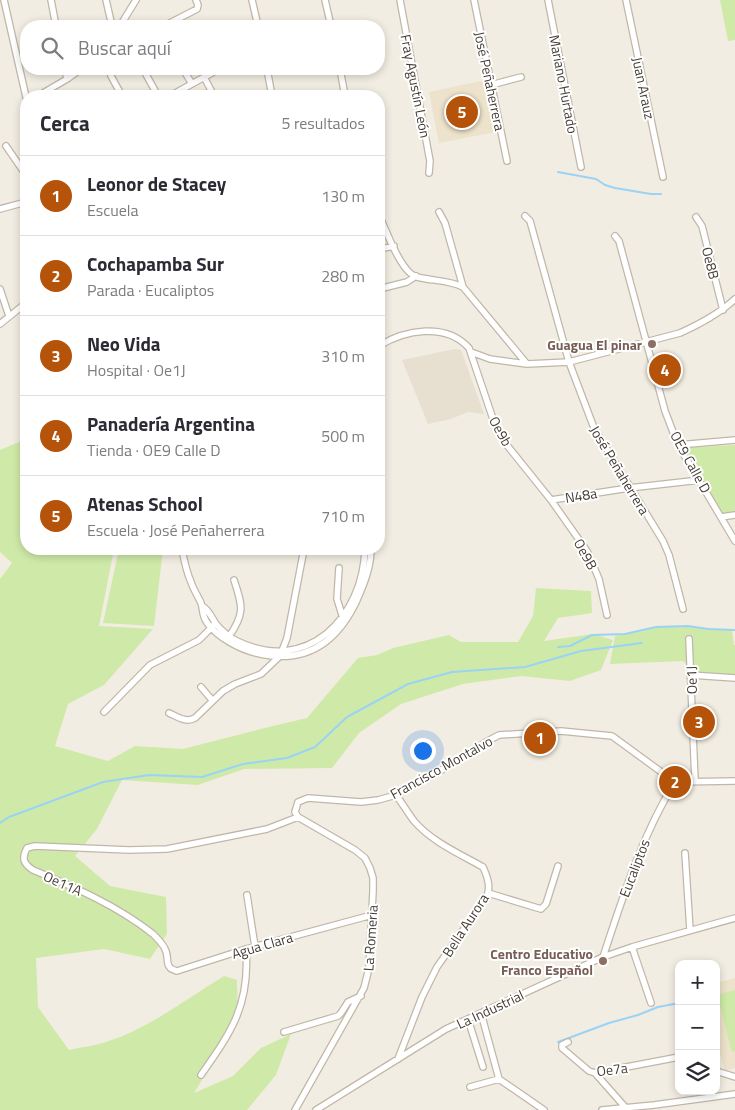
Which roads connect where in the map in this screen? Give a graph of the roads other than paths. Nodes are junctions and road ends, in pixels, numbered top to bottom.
1 (4, 0) edge
2 (50, 0) edge
3 (106, 0) edge
4 (136, 0) edge
5 (196, 0) edge
6 (252, 0) edge
7 (325, 0) edge
8 (400, 0) edge
9 (474, 0) edge
10 (548, 0) edge
11 (626, 0) edge
12 (55, 20) edge
13 (111, 20) edge
14 (124, 20) edge
15 (176, 20) edge
16 (257, 20) edge
17 (330, 20) edge
18 (20, 71) edge
19 (21, 75) edge
20 (66, 75) edge
21 (73, 75) edge
22 (146, 75) edge
23 (187, 75) edge
24 (208, 75) edge
25 (267, 75) edge
26 (341, 75) edge
27 (111, 76) dead end
28 (204, 77) junction
29 (521, 77) dead end
30 (67, 79) junction
31 (192, 84) junction
32 (491, 85) junction
33 (24, 90) edge
34 (48, 90) edge
35 (119, 90) edge
36 (154, 90) edge
37 (181, 90) edge
38 (211, 90) edge
39 (271, 90) edge
40 (345, 90) edge
41 (6, 146) dead end
42 (507, 161) dead end
43 (20, 166) edge
44 (581, 167) dead end
45 (429, 172) dead end
46 (663, 177) dead end
47 (20, 204) edge
48 (0, 209) edge
49 (439, 212) dead end
50 (525, 216) dead end
51 (696, 217) dead end
52 (385, 227) edge
53 (615, 236) dead end
54 (394, 246) junction
55 (385, 248) edge
56 (416, 276) junction
57 (463, 287) junction
58 (385, 288) edge
59 (0, 289) edge
60 (735, 299) edge
61 (20, 308) edge
62 (723, 310) junction
63 (9, 316) junction
64 (0, 324) edge
65 (648, 341) junction
66 (385, 343) edge
67 (471, 352) junction
68 (569, 362) junction
69 (527, 364) junction
70 (735, 440) edge
71 (678, 445) junction
72 (700, 480) junction
73 (630, 488) junction
74 (551, 500) junction
75 (735, 515) edge
76 (721, 517) junction
77 (735, 541) edge
78 (183, 555) edge
79 (303, 555) edge
80 (364, 555) edge
81 (370, 555) edge
82 (339, 568) dead end
83 (234, 580) dead end
84 (684, 609) dead end
85 (607, 615) dead end
86 (344, 619) junction
87 (214, 625) junction
88 (228, 638) junction
89 (689, 639) dead end
90 (281, 654) junction
91 (690, 675) junction
92 (735, 678) edge
93 (201, 687) dead end
94 (212, 700) junction
95 (104, 712) dead end
96 (169, 713) dead end
97 (735, 781) edge
98 (675, 782) junction
99 (695, 782) junction
100 (396, 795) junction
101 (298, 817) junction
102 (685, 854) dead end
103 (558, 866) dead end
104 (488, 893) junction
105 (247, 895) dead end
106 (372, 915) junction
107 (735, 918) edge
108 (690, 930) junction
109 (254, 947) junction
110 (632, 947) junction
111 (246, 949) junction
112 (166, 951) joint
113 (603, 957) junction
114 (361, 996) junction
115 (651, 1003) dead end
116 (481, 1013) junction
117 (468, 1019) junction
118 (284, 1032) dead end
119 (568, 1042) dead end
120 (675, 1058) edge
121 (398, 1059) junction
122 (483, 1066) dead end
123 (720, 1072) edge
124 (595, 1074) junction
125 (201, 1075) dead end
126 (735, 1077) edge
127 (499, 1079) junction
128 (470, 1087) dead end
129 (735, 1094) edge
130 (625, 1107) junction
131 (656, 1108) edge
132 (295, 1110) edge
133 (316, 1110) edge
134 (544, 1110) edge
135 (602, 1110) edge

1 - 18 street
2 - 12 street
3 - 13 street
4 - 14 street
5 - 15 street
6 - 16 street
7 - 17 street
8 - 45 street, Fray Agustín León
9 - 32 street, José Peñaherrera
10 - 44 street, Mariano Hurtado
11 - 46 street, Juan Arauz
19 - 33 street
20 - 30 street
21 - 30 street
22 - 36 street
23 - 31 street
24 - 28 street
25 - 39 street
26 - 40 street
27 - 35 street
28 - 31 street
28 - 38 street
29 - 32 street
30 - 34 street
31 - 37 street
32 - 42 street, José Peñaherrera
41 - 43 street
47 - 48 street
49 - 57 street
50 - 68 street, José Peñaherrera
51 - 62 street, Oe8B
52 - 54 street
53 - 65 street, OE9 Calle D
54 - 55 street
54 - 56 street
56 - 57 street
56 - 58 street
57 - 69 street
59 - 63 street
60 - 62 street
61 - 63 street
62 - 65 street
63 - 64 street
65 - 68 street
65 - 71 street, OE9 Calle D
66 - 67 street
67 - 69 street
67 - 74 street, Oe9b
68 - 69 street
68 - 73 street, José Peñaherrera
70 - 71 street
71 - 72 street, OE9 Calle D
72 - 73 street, N48a
72 - 76 street, OE9 Calle D
73 - 74 street, N48a
73 - 84 street, José Peñaherrera
74 - 85 street, Oe9B
75 - 76 street
76 - 77 street, OE9 Calle D
78 - 87 street
79 - 90 street
80 - 86 street
81 - 86 street
82 - 86 street
83 - 88 street
86 - 90 street
87 - 88 street
87 - 95 street
88 - 90 street
89 - 91 street, Oe1J
90 - 94 street
91 - 92 street
91 - 99 street, Oe1J
93 - 94 street
94 - 96 street
97 - 99 street
98 - 99 street
98 - 100 street, Francisco Montalvo
98 - 113 street, Eucaliptos
100 - 101 street, Francisco Montalvo
100 - 104 street, Bella Aurora
101 - 106 street, La Romeria
101 - 112 street, Oe11A
102 - 108 street
103 - 104 street
104 - 121 street, Bella Aurora
105 - 109 street
106 - 109 street, Agua Clara
106 - 114 street, La Romeria
107 - 108 street, La Industrial
108 - 110 street, La Industrial
109 - 111 street, Agua Clara
110 - 113 street, La Industrial
110 - 115 street
111 - 112 street, Agua Clara
111 - 125 street
113 - 116 street, La Industrial
114 - 118 street
114 - 132 street, La Romeria
116 - 117 street, La Industrial
116 - 127 street
117 - 121 street, La Industrial
117 - 122 street
119 - 124 street, Oe7a
120 - 124 street, Oe7a
121 - 133 street, La Industrial
123 - 126 street
124 - 130 street
127 - 128 street
127 - 134 street
129 - 131 street
130 - 131 street
130 - 135 street

